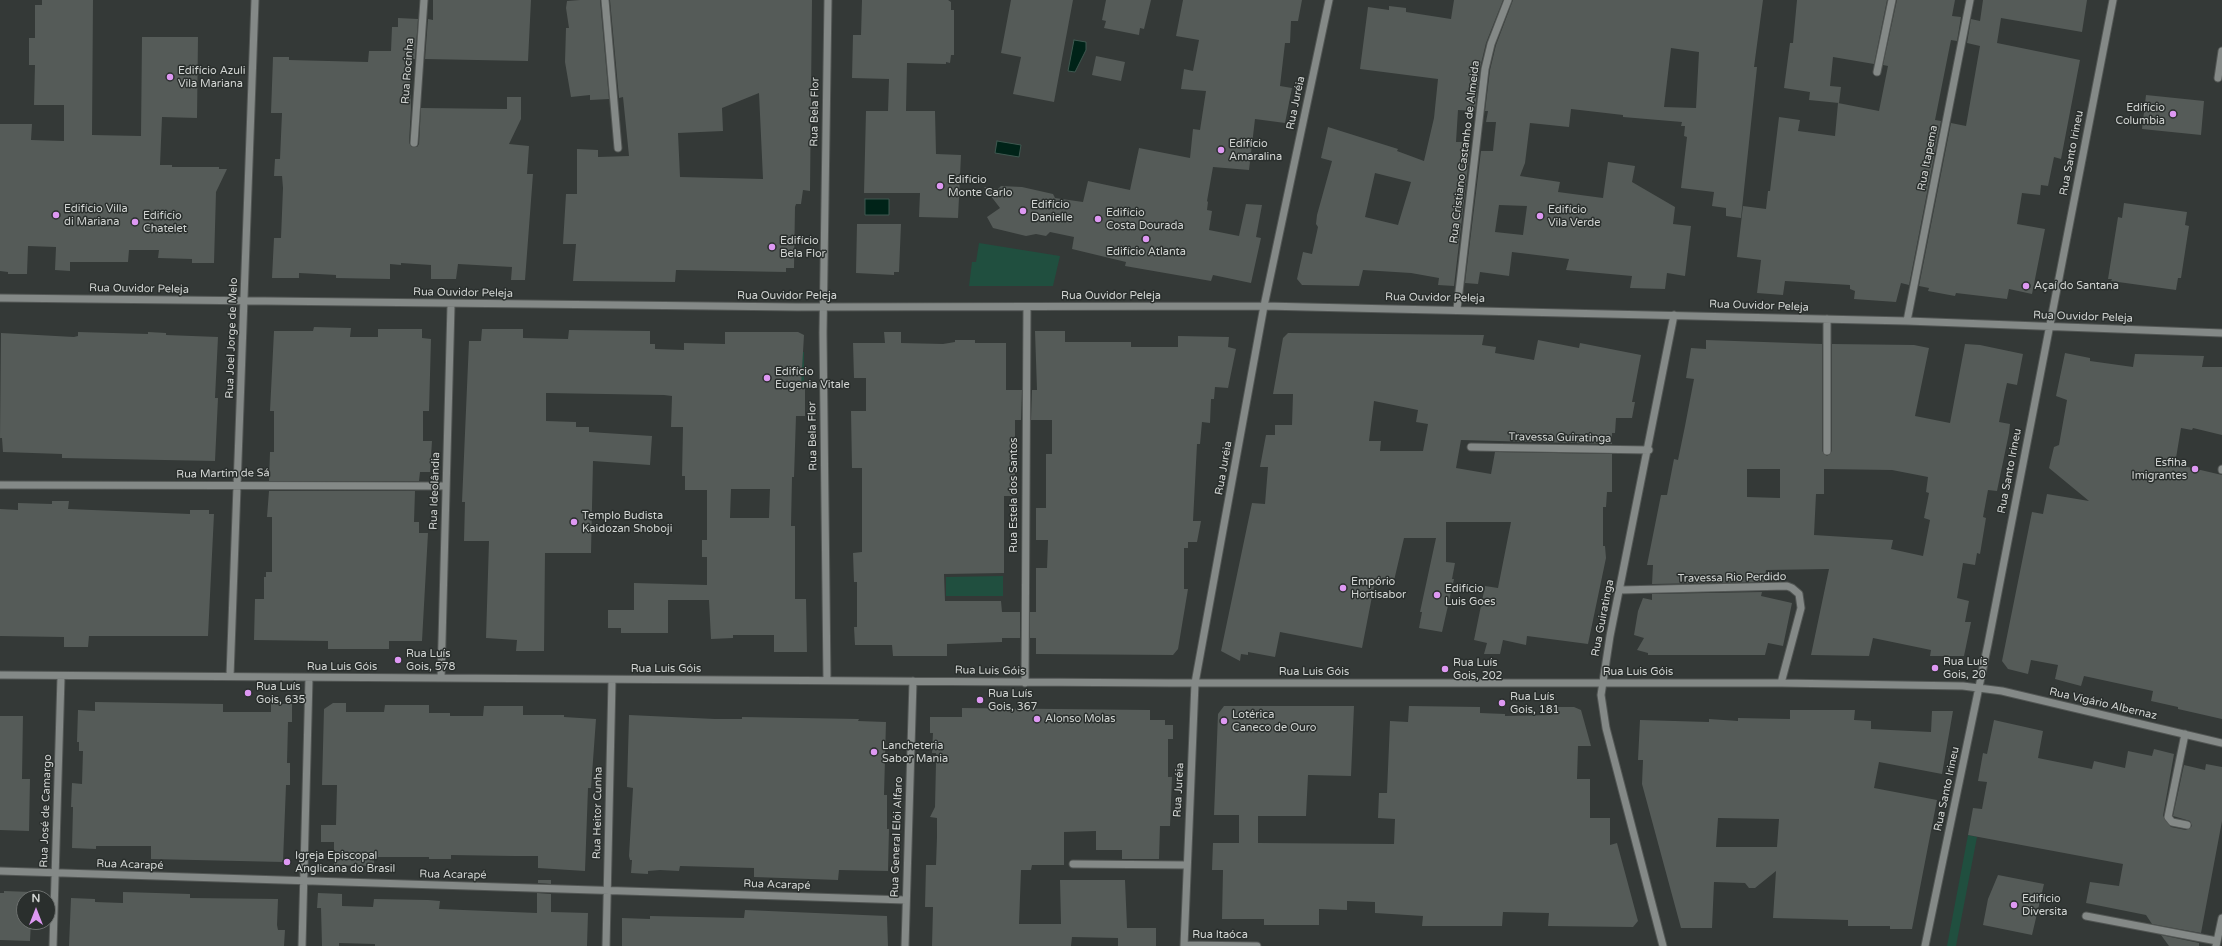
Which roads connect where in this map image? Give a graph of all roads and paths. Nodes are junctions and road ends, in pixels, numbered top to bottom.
1 (255, 0) edge
2 (424, 0) edge
3 (605, 0) edge
4 (828, 0) edge
5 (1329, 0) edge
6 (1508, 0) edge
7 (1892, 0) edge
8 (1970, 0) edge
9 (2113, 0) edge
10 (2222, 51) edge
11 (1877, 72) dead end
12 (2218, 78) dead end
13 (414, 143) dead end
14 (618, 148) dead end
15 (0, 298) edge
16 (245, 301) junction
17 (451, 305) junction
18 (1264, 306) junction
19 (823, 307) junction
20 (1027, 307) junction
21 (1457, 309) junction
22 (1674, 315) junction
23 (1827, 319) junction
24 (1907, 321) junction
25 (2049, 326) junction
26 (2222, 333) edge
27 (1471, 448) dead end
28 (1649, 450) junction
29 (1827, 451) dead end
30 (0, 484) edge
31 (446, 486) junction
32 (237, 487) junction
33 (1620, 590) junction
34 (0, 676) edge
35 (61, 676) junction
36 (230, 676) junction
37 (309, 678) junction
38 (440, 678) junction
39 (612, 680) junction
40 (827, 680) junction
41 (913, 681) junction
42 (1025, 683) junction
43 (1602, 683) junction
44 (1781, 683) junction
45 (1195, 684) junction
46 (1980, 687) junction
47 (2185, 734) junction
48 (2222, 743) edge
49 (2187, 825) dead end
50 (1074, 864) dead end
51 (1186, 865) junction
52 (0, 871) edge
53 (55, 873) junction
54 (304, 882) junction
55 (607, 890) junction
56 (906, 900) junction
57 (2086, 916) dead end
58 (2222, 918) edge
59 (2217, 943) edge
60 (54, 946) edge
61 (302, 946) edge
62 (606, 946) edge
63 (905, 946) edge
64 (1184, 946) edge
65 (1257, 946) edge
66 (1664, 946) edge
67 (1924, 946) edge

1 - 16 street, Rua Joel Jorge de Melo
2 - 13 street, Rua Rocinha
3 - 14 street
4 - 19 street, Rua Bela Flor
5 - 18 street, Rua Juréia
6 - 21 street, Rua Cristiano Castanho de Almeida
7 - 11 street
8 - 24 street, Rua Itapema
9 - 25 street, Rua Santo Irineu
10 - 12 street
15 - 16 street, Rua Ouvidor Peleja
16 - 17 street, Rua Ouvidor Peleja
16 - 32 street, Rua Joel Jorge de Melo
17 - 19 street, Rua Ouvidor Peleja
17 - 31 street, Rua Ideolândia
18 - 20 street, Rua Ouvidor Peleja
18 - 21 street, Rua Ouvidor Peleja
18 - 45 street, Rua Juréia
19 - 20 street, Rua Ouvidor Peleja
19 - 40 street, Rua Bela Flor
20 - 42 street, Rua Estela dos Santos
21 - 22 street, Rua Ouvidor Peleja
22 - 23 street, Rua Ouvidor Peleja
22 - 28 street, Rua Guiratinga
23 - 24 street, Rua Ouvidor Peleja
23 - 29 street
24 - 25 street, Rua Ouvidor Peleja
25 - 26 street, Rua Ouvidor Peleja
25 - 46 street, Rua Santo Irineu
27 - 28 street, Travessa Guiratinga
28 - 33 street, Rua Guiratinga
30 - 32 street, Rua Martim de Sá
31 - 32 street, Rua Martim de Sá
31 - 38 street, Rua Ideolândia
32 - 36 street, Rua Joel Jorge de Melo
33 - 43 street, Rua Guiratinga
33 - 44 street, Travessa Rio Perdido
34 - 35 street, Rua Luis Góis
35 - 36 street, Rua Luis Góis
35 - 53 street, Rua José de Camargo
36 - 37 street, Rua Luis Góis
37 - 38 street, Rua Luis Góis
37 - 54 street
38 - 39 street, Rua Luis Góis
39 - 40 street, Rua Luis Góis
39 - 55 street, Rua Heitor Cunha
40 - 41 street, Rua Luis Góis
41 - 42 street, Rua Luis Góis
41 - 56 street, Rua General Elói Alfaro
42 - 45 street, Rua Luis Góis
43 - 44 street, Rua Luis Góis
43 - 45 street, Rua Luis Góis
43 - 66 street, Rua Guiratinga
44 - 46 street, Rua Luis Góis
45 - 51 street, Rua Juréia
46 - 47 street, Rua Vigário Albernaz
46 - 67 street, Rua Santo Irineu
47 - 48 street, Rua Vigário Albernaz
47 - 49 street
50 - 51 street
51 - 64 street, Rua Juréia
52 - 53 street, Rua Acarapé
53 - 54 street, Rua Acarapé
53 - 60 street, Rua José de Camargo
54 - 55 street, Rua Acarapé
54 - 61 street
55 - 56 street, Rua Acarapé
55 - 62 street, Rua Heitor Cunha
56 - 63 street, Rua General Elói Alfaro
57 - 59 street
58 - 59 street
64 - 65 street, Rua Itaóca

